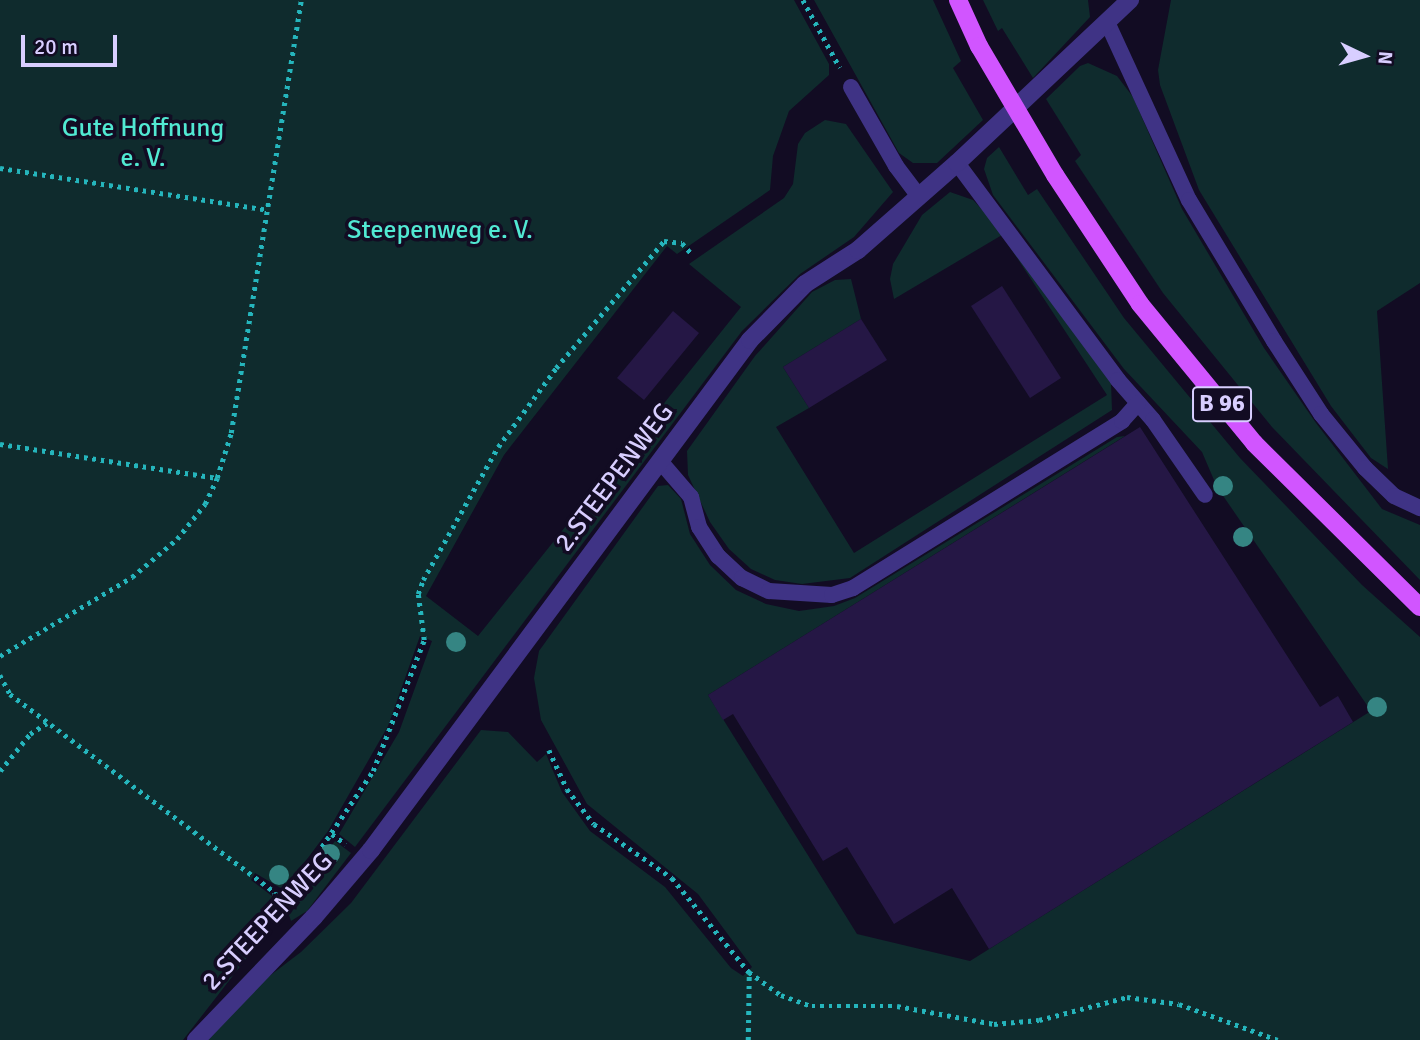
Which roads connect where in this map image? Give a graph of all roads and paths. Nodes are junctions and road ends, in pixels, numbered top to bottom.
1 (301, 0) edge
2 (803, 0) edge
3 (958, 0) edge
4 (1130, 0) edge
5 (1107, 22) junction
6 (851, 87) joint
7 (957, 163) junction
8 (0, 168) edge
9 (919, 196) junction
10 (269, 210) junction
11 (692, 254) dead end
12 (1138, 403) junction
13 (0, 444) edge
14 (660, 461) junction
15 (217, 478) junction
16 (1205, 495) dead end
17 (1420, 508) edge
18 (1420, 607) edge
19 (0, 656) edge
20 (0, 675) edge
21 (47, 723) junction
22 (549, 750) dead end
23 (0, 771) edge
24 (279, 901) junction
25 (293, 939) junction
26 (749, 972) junction
27 (196, 1040) edge
28 (748, 1040) edge
29 (1278, 1040) edge

1 - 10 path
2 - 6 path
3 - 18 main road, B 96, bridge
4 - 5 street, 2.STEEPENWEG
5 - 7 street, 2.STEEPENWEG
5 - 17 lane
6 - 9 lane
7 - 9 street, 2.STEEPENWEG
7 - 12 lane
8 - 10 path
9 - 14 street, 2.STEEPENWEG
10 - 15 path
11 - 24 path
12 - 14 lane
12 - 16 lane
13 - 15 path
14 - 25 street, 2.STEEPENWEG
15 - 19 path
20 - 21 path
21 - 23 path
21 - 24 path
22 - 26 path
24 - 25 path
25 - 27 street, 2.STEEPENWEG
26 - 28 path
26 - 29 path

